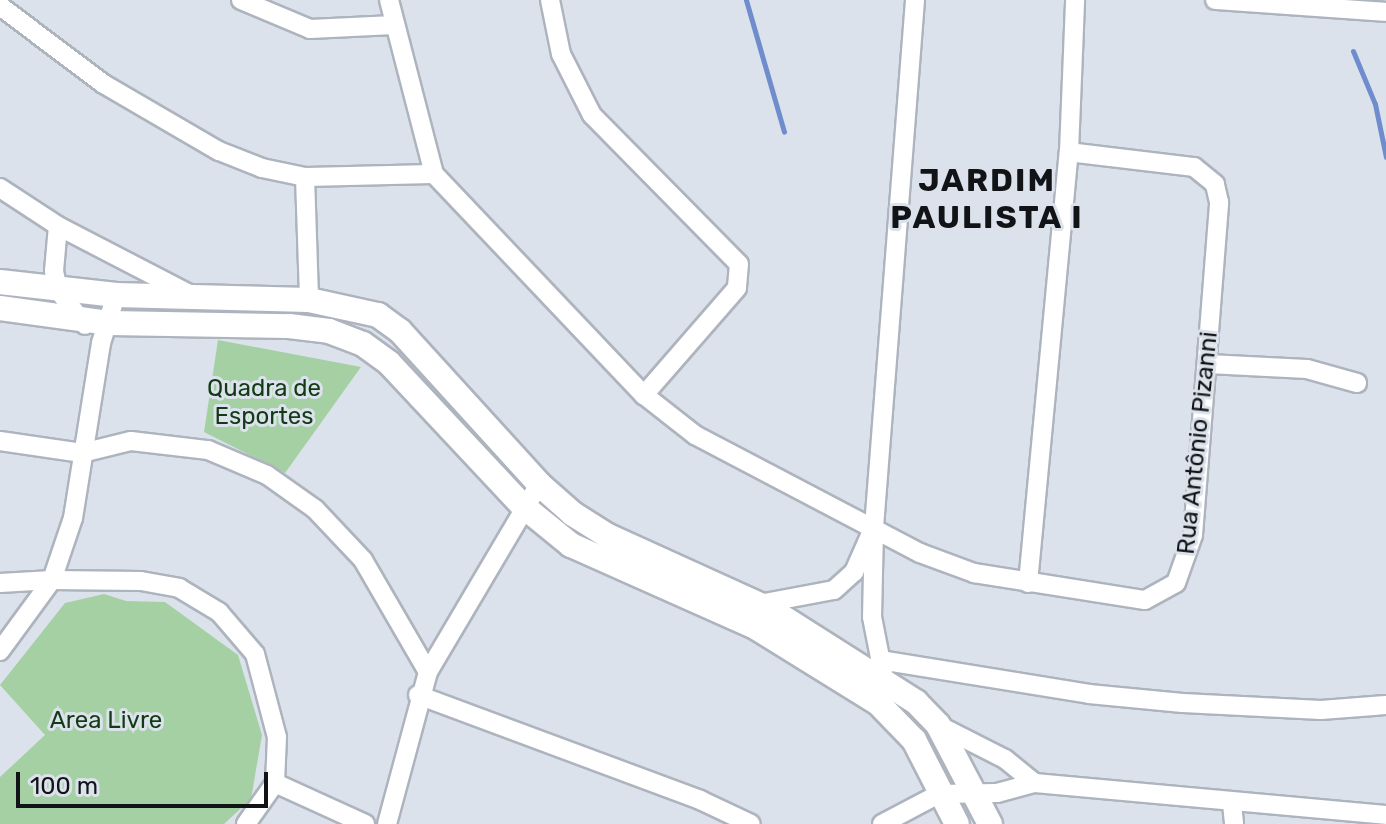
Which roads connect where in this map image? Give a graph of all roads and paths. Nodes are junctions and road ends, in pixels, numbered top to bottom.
1 (241, 0) edge
2 (389, 0) edge
3 (550, 0) edge
4 (915, 0) edge
5 (1075, 0) edge
6 (1215, 0) edge
7 (0, 6) edge
8 (1386, 12) edge
9 (394, 25) junction
10 (1069, 152) junction
11 (434, 174) junction
12 (305, 177) junction
13 (0, 188) edge
14 (58, 226) junction
15 (0, 282) edge
16 (58, 290) junction
17 (116, 295) junction
18 (197, 298) junction
19 (309, 300) junction
20 (0, 308) edge
21 (81, 320) junction
22 (105, 333) junction
23 (1208, 364) junction
24 (1357, 383) dead end
25 (644, 395) junction
26 (0, 441) edge
27 (82, 453) junction
28 (539, 484) junction
29 (523, 506) junction
30 (874, 527) junction
31 (52, 580) junction
32 (0, 583) edge
33 (1028, 583) junction
34 (759, 604) junction
35 (0, 651) edge
36 (882, 669) junction
37 (428, 672) junction
38 (418, 695) junction
39 (1386, 705) edge
40 (938, 725) junction
41 (275, 783) junction
42 (1035, 783) junction
43 (939, 794) junction
44 (974, 794) junction
45 (1232, 804) junction
46 (1376, 818) edge
47 (246, 824) edge
48 (365, 824) edge
49 (387, 824) edge
50 (751, 824) edge
51 (882, 824) edge
52 (957, 824) edge
53 (990, 824) edge
54 (1234, 824) edge

1 - 9 street
2 - 9 street
3 - 25 street
4 - 30 street
5 - 10 street
6 - 8 street
7 - 12 street
9 - 11 street
10 - 23 street, Rua Antônio Pizanni
10 - 33 street
11 - 12 street
11 - 25 street, Rua Antônio Pizanni
12 - 19 street
13 - 14 street
14 - 16 street
14 - 18 street
15 - 16 street
16 - 17 street
16 - 21 street
17 - 18 street
17 - 22 street
18 - 19 street
19 - 28 street
20 - 21 street
21 - 22 street
22 - 27 street
22 - 29 street
23 - 24 street
23 - 33 street, Rua Antônio Pizanni
25 - 30 street, Rua Antônio Pizanni
26 - 27 street
27 - 31 street
27 - 37 street
28 - 29 street
28 - 34 street
29 - 37 street
29 - 43 street
30 - 33 street, Rua Antônio Pizanni
30 - 34 street
30 - 36 street
31 - 32 street
31 - 35 street
31 - 41 street
34 - 36 street
36 - 39 street
36 - 40 street
37 - 38 street
38 - 49 street
38 - 50 street
40 - 42 street
40 - 44 street
41 - 47 street
41 - 48 street
42 - 44 street
42 - 45 street
43 - 44 street
43 - 51 street
43 - 52 street
44 - 53 street
45 - 46 street
45 - 54 street

